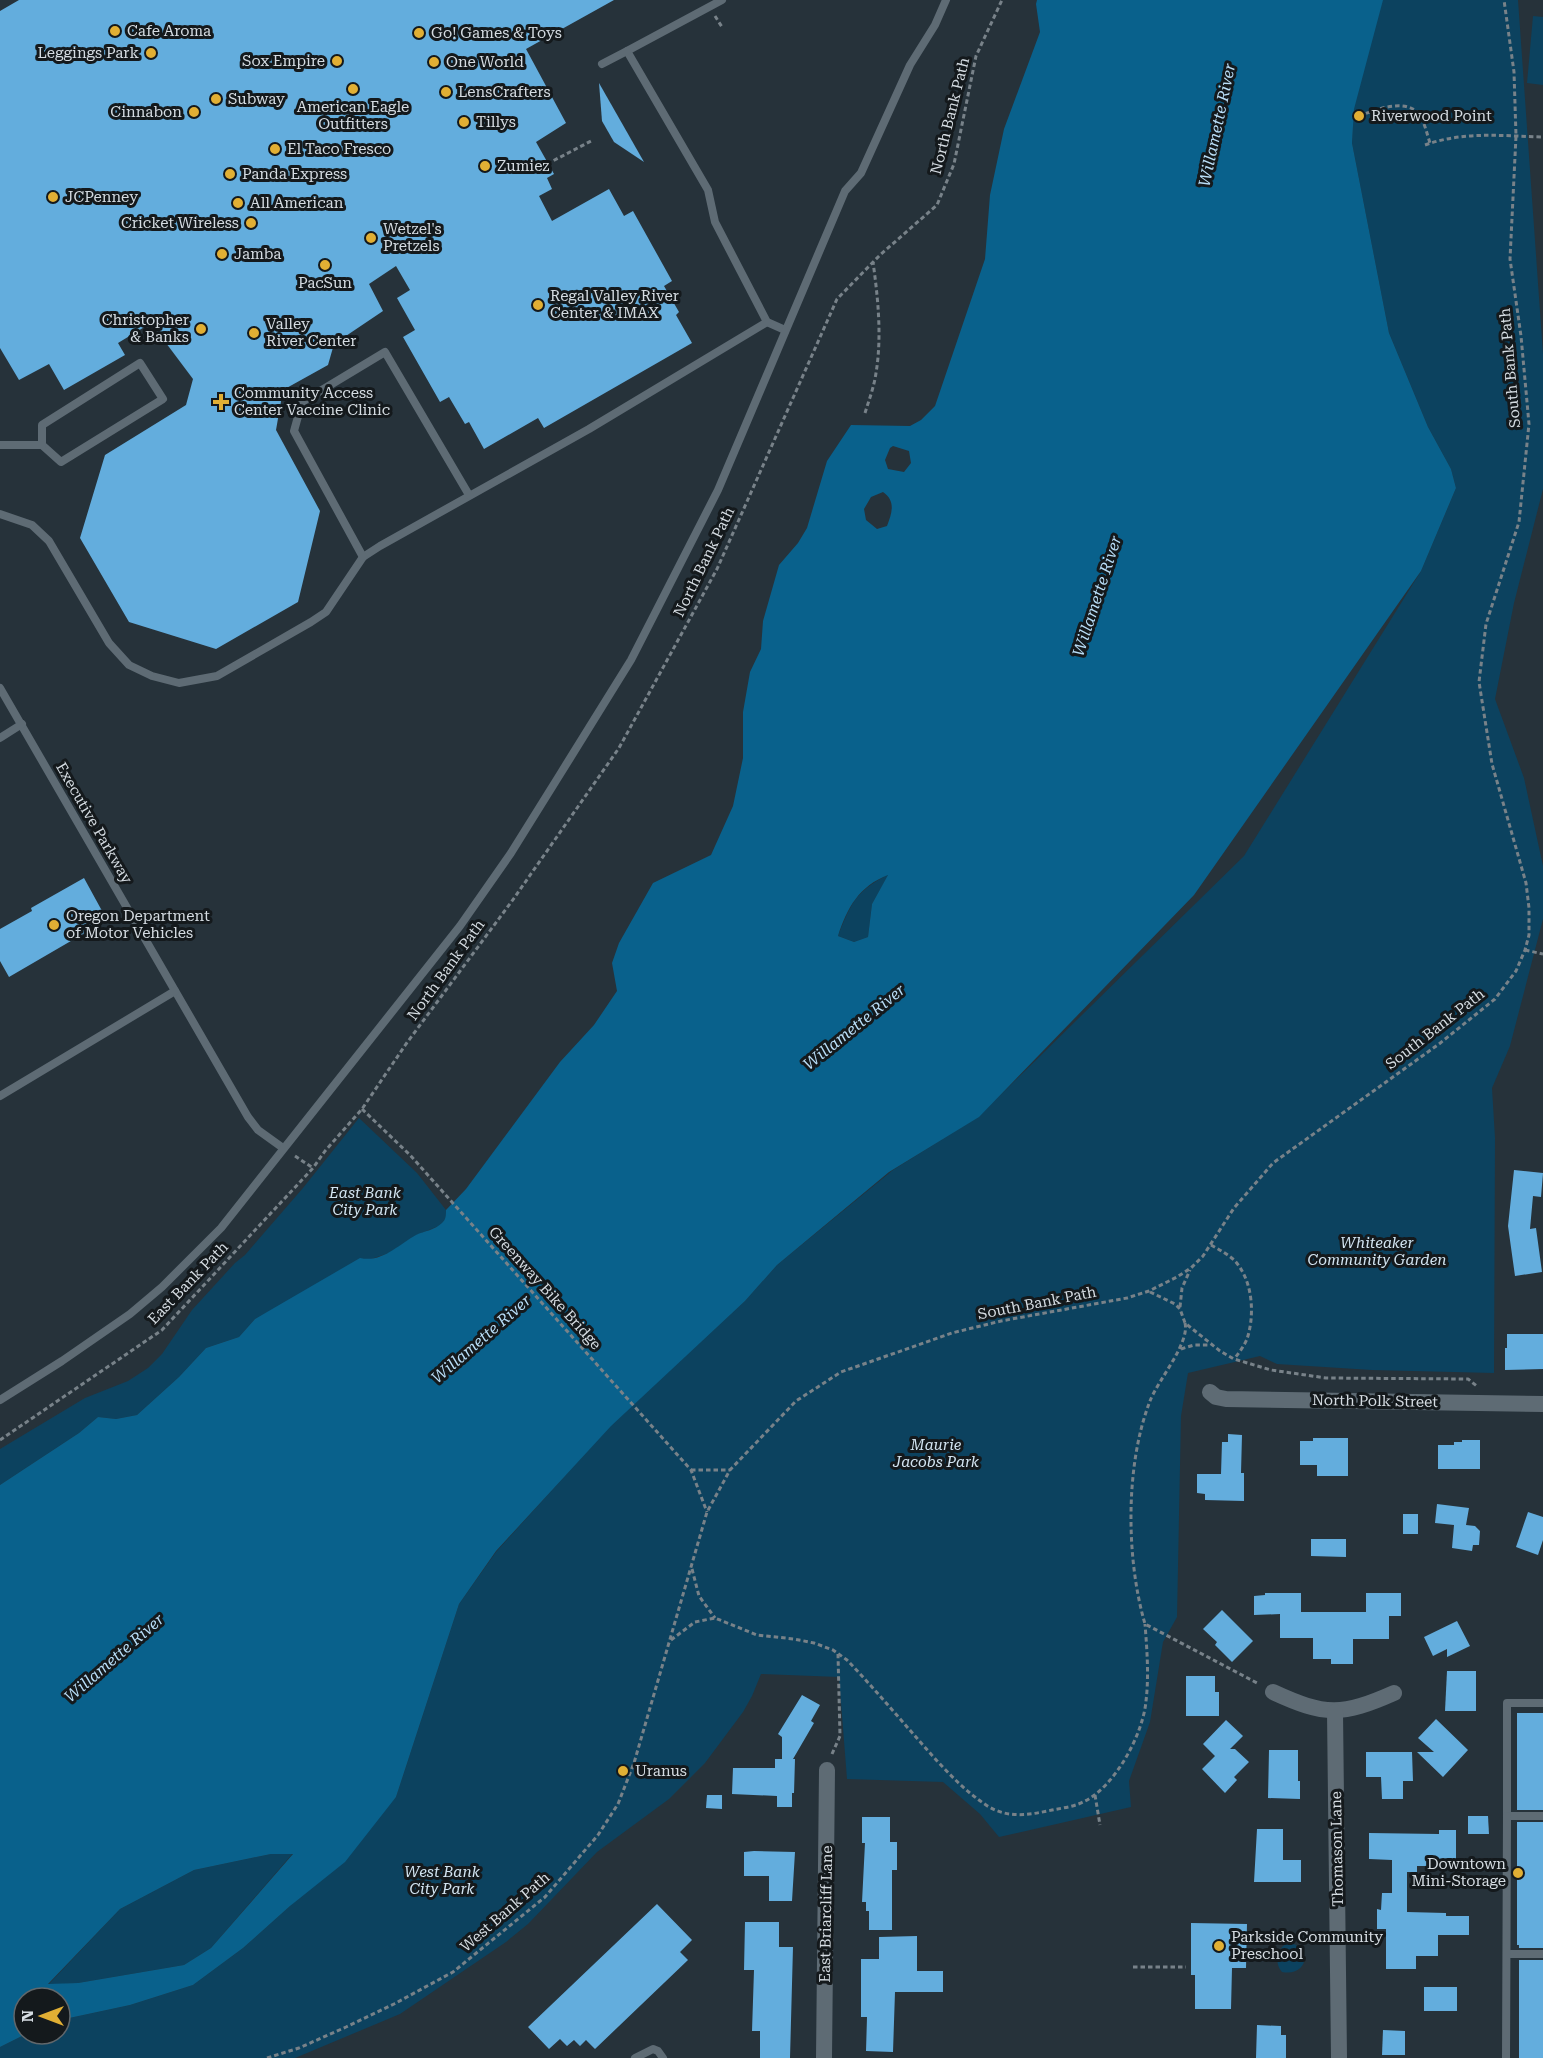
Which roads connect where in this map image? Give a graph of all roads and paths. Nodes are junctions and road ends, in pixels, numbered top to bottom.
1 (722, 0) edge
2 (946, 0) edge
3 (1002, 0) edge
4 (1504, 0) edge
5 (627, 51) junction
6 (602, 64) dead end
7 (1359, 116) dead end
8 (1516, 136) junction
9 (1543, 137) edge
10 (593, 140) dead end
11 (548, 164) dead end
12 (873, 262) junction
13 (767, 322) junction
14 (785, 330) junction
15 (865, 413) dead end
16 (0, 445) edge
17 (42, 445) junction
18 (469, 495) junction
19 (0, 514) edge
20 (363, 557) junction
21 (0, 688) edge
22 (22, 724) junction
23 (0, 738) edge
24 (1525, 950) junction
25 (1543, 954) edge
26 (175, 992) junction
27 (0, 1096) edge
28 (362, 1109) junction
29 (284, 1148) junction
30 (313, 1168) junction
31 (1212, 1245) junction
32 (1191, 1268) junction
33 (1149, 1291) junction
34 (1180, 1309) junction
35 (1185, 1323) junction
36 (1213, 1346) junction
37 (1179, 1350) junction
38 (1234, 1359) junction
39 (1210, 1392) dead end
40 (0, 1400) edge
41 (1494, 1403) junction
42 (1543, 1404) edge
43 (0, 1440) edge
44 (691, 1470) junction
45 (730, 1470) junction
46 (707, 1512) junction
47 (691, 1568) junction
48 (715, 1618) junction
49 (1145, 1624) junction
50 (670, 1641) junction
51 (838, 1654) junction
52 (1273, 1692) joint
53 (1394, 1693) dead end
54 (1543, 1703) edge
55 (1335, 1712) junction
56 (826, 1770) joint
57 (1095, 1795) junction
58 (1507, 1816) junction
59 (1543, 1816) edge
60 (1100, 1825) dead end
61 (1507, 1954) junction
62 (1543, 1954) edge
63 (1133, 1967) dead end
64 (1186, 1967) dead end
65 (267, 2058) edge
66 (635, 2058) edge
67 (663, 2058) edge
68 (824, 2058) edge
69 (1339, 2058) edge
70 (1506, 2058) edge

1 - 5 lane
2 - 14 lane
3 - 12 path, North Bank Path
4 - 8 path, South Bank Path
5 - 6 lane
5 - 13 lane
7 - 8 path
8 - 9 path
8 - 24 path, South Bank Path
10 - 11 path
12 - 15 path
12 - 28 path, North Bank Path
13 - 14 lane
13 - 18 lane
14 - 29 lane
16 - 17 lane
17 - 17 lane
18 - 20 lane
18 - 20 lane
19 - 20 lane
21 - 22 lane, Executive Parkway
22 - 23 lane
22 - 26 lane, Executive Parkway
24 - 25 path
24 - 31 path, South Bank Path
26 - 27 lane
26 - 29 lane, Executive Parkway
28 - 30 path, East Bank Path
28 - 44 path, Greenway Bike Bridge
29 - 30 path
29 - 40 lane
30 - 43 path, East Bank Path
31 - 32 path, South Bank Path
31 - 38 path
32 - 33 path, South Bank Path
32 - 34 path
33 - 34 path
33 - 45 path, South Bank Path
34 - 35 path
35 - 36 path
35 - 37 path
36 - 37 path
36 - 38 path
37 - 49 path
38 - 41 path
39 - 41 street, North Polk Street
41 - 42 street, North Polk Street
44 - 45 path
44 - 46 path
45 - 46 path, South Bank Path
46 - 47 path, West Bank Path
47 - 48 path
47 - 50 path, West Bank Path
48 - 50 path
48 - 51 path
49 - 52 path
49 - 57 path
50 - 65 path, West Bank Path
51 - 56 path
51 - 57 path
52 - 55 street
53 - 55 street
54 - 58 lane
55 - 69 street, Thomason Lane
56 - 68 street, East Briarcliff Lane
57 - 60 path
58 - 59 lane
58 - 61 lane
61 - 62 lane
61 - 70 lane
63 - 64 path
66 - 67 lane

